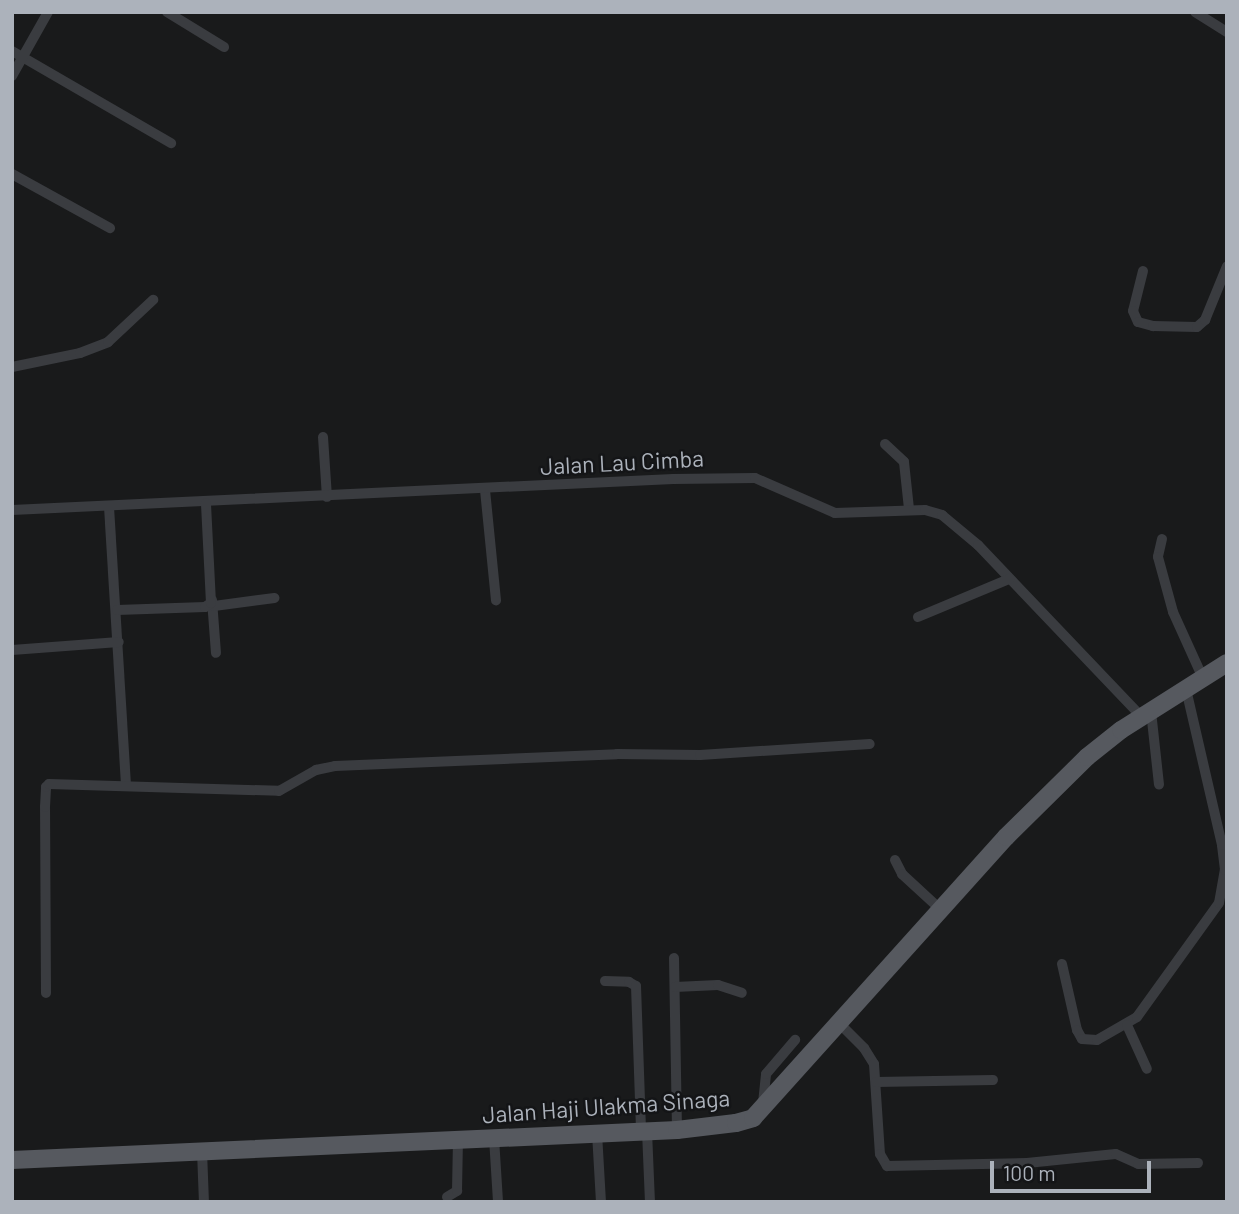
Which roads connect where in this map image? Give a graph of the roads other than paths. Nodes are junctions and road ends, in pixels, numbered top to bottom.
1 (48, 12) edge
2 (167, 12) edge
3 (1195, 12) edge
4 (1227, 32) edge
5 (224, 47) dead end
6 (18, 54) edge
7 (12, 76) edge
8 (171, 143) dead end
9 (12, 174) edge
10 (110, 228) dead end
11 (1227, 266) edge
12 (1143, 271) dead end
13 (153, 300) dead end
14 (12, 367) edge
15 (323, 437) dead end
16 (885, 444) dead end
17 (485, 490) junction
18 (327, 497) junction
19 (206, 503) junction
20 (109, 507) junction
21 (909, 509) junction
22 (12, 510) edge
23 (1162, 539) dead end
24 (1009, 579) junction
25 (274, 598) dead end
26 (496, 600) dead end
27 (213, 603) junction
28 (117, 611) junction
29 (918, 617) dead end
30 (118, 642) junction
31 (12, 650) edge
32 (216, 653) dead end
33 (1227, 663) edge
34 (1203, 678) junction
35 (1185, 689) junction
36 (1146, 714) junction
37 (870, 744) dead end
38 (126, 784) junction
39 (1159, 785) dead end
40 (895, 860) dead end
41 (942, 910) junction
42 (674, 958) dead end
43 (1062, 964) dead end
44 (605, 981) dead end
45 (675, 987) junction
46 (46, 993) dead end
47 (742, 993) dead end
48 (840, 1024) junction
49 (1127, 1025) junction
50 (795, 1040) dead end
51 (1147, 1069) dead end
52 (993, 1080) dead end
53 (876, 1082) junction
54 (762, 1110) junction
55 (677, 1130) junction
56 (644, 1131) junction
57 (597, 1133) junction
58 (494, 1138) junction
59 (458, 1140) junction
60 (202, 1152) junction
61 (12, 1160) edge
62 (1198, 1163) dead end
63 (447, 1197) dead end
64 (204, 1202) edge
65 (498, 1202) edge
66 (601, 1202) edge
67 (650, 1202) edge

1 - 6 street
2 - 5 street
3 - 4 street
6 - 7 street
6 - 8 street
9 - 10 street
11 - 12 street
13 - 14 street
15 - 18 street
16 - 21 street
17 - 18 street, Jalan Lau Cimba
17 - 21 street, Jalan Lau Cimba
17 - 26 street
18 - 19 street, Jalan Lau Cimba
19 - 20 street, Jalan Lau Cimba
19 - 27 street
20 - 22 street, Jalan Lau Cimba
20 - 28 street
21 - 24 street, Jalan Lau Cimba
23 - 34 street
24 - 29 street
24 - 36 street, Jalan Lau Cimba
25 - 27 street
27 - 28 street
27 - 32 street
28 - 30 street
30 - 31 street
30 - 38 street
33 - 34 main road, Jalan Haji Ulakma Sinaga
34 - 35 main road, Jalan Haji Ulakma Sinaga
35 - 36 main road, Jalan Haji Ulakma Sinaga
35 - 49 street
36 - 39 street
36 - 41 main road, Jalan Haji Ulakma Sinaga
37 - 38 street
38 - 46 street
40 - 41 street
41 - 48 main road, Jalan Haji Ulakma Sinaga
42 - 45 street
43 - 49 street
44 - 56 street
45 - 47 street
45 - 55 street
48 - 53 street
48 - 54 main road, Jalan Haji Ulakma Sinaga
49 - 51 street
50 - 54 street
52 - 53 street
53 - 62 street
54 - 55 main road, Jalan Haji Ulakma Sinaga
55 - 56 main road, Jalan Haji Ulakma Sinaga
56 - 57 main road, Jalan Haji Ulakma Sinaga
56 - 67 street
57 - 58 main road, Jalan Haji Ulakma Sinaga
57 - 66 street
58 - 59 main road, Jalan Haji Ulakma Sinaga
58 - 65 street
59 - 60 main road, Jalan Haji Ulakma Sinaga
59 - 63 street
60 - 61 main road, Jalan Haji Ulakma Sinaga
60 - 64 street

